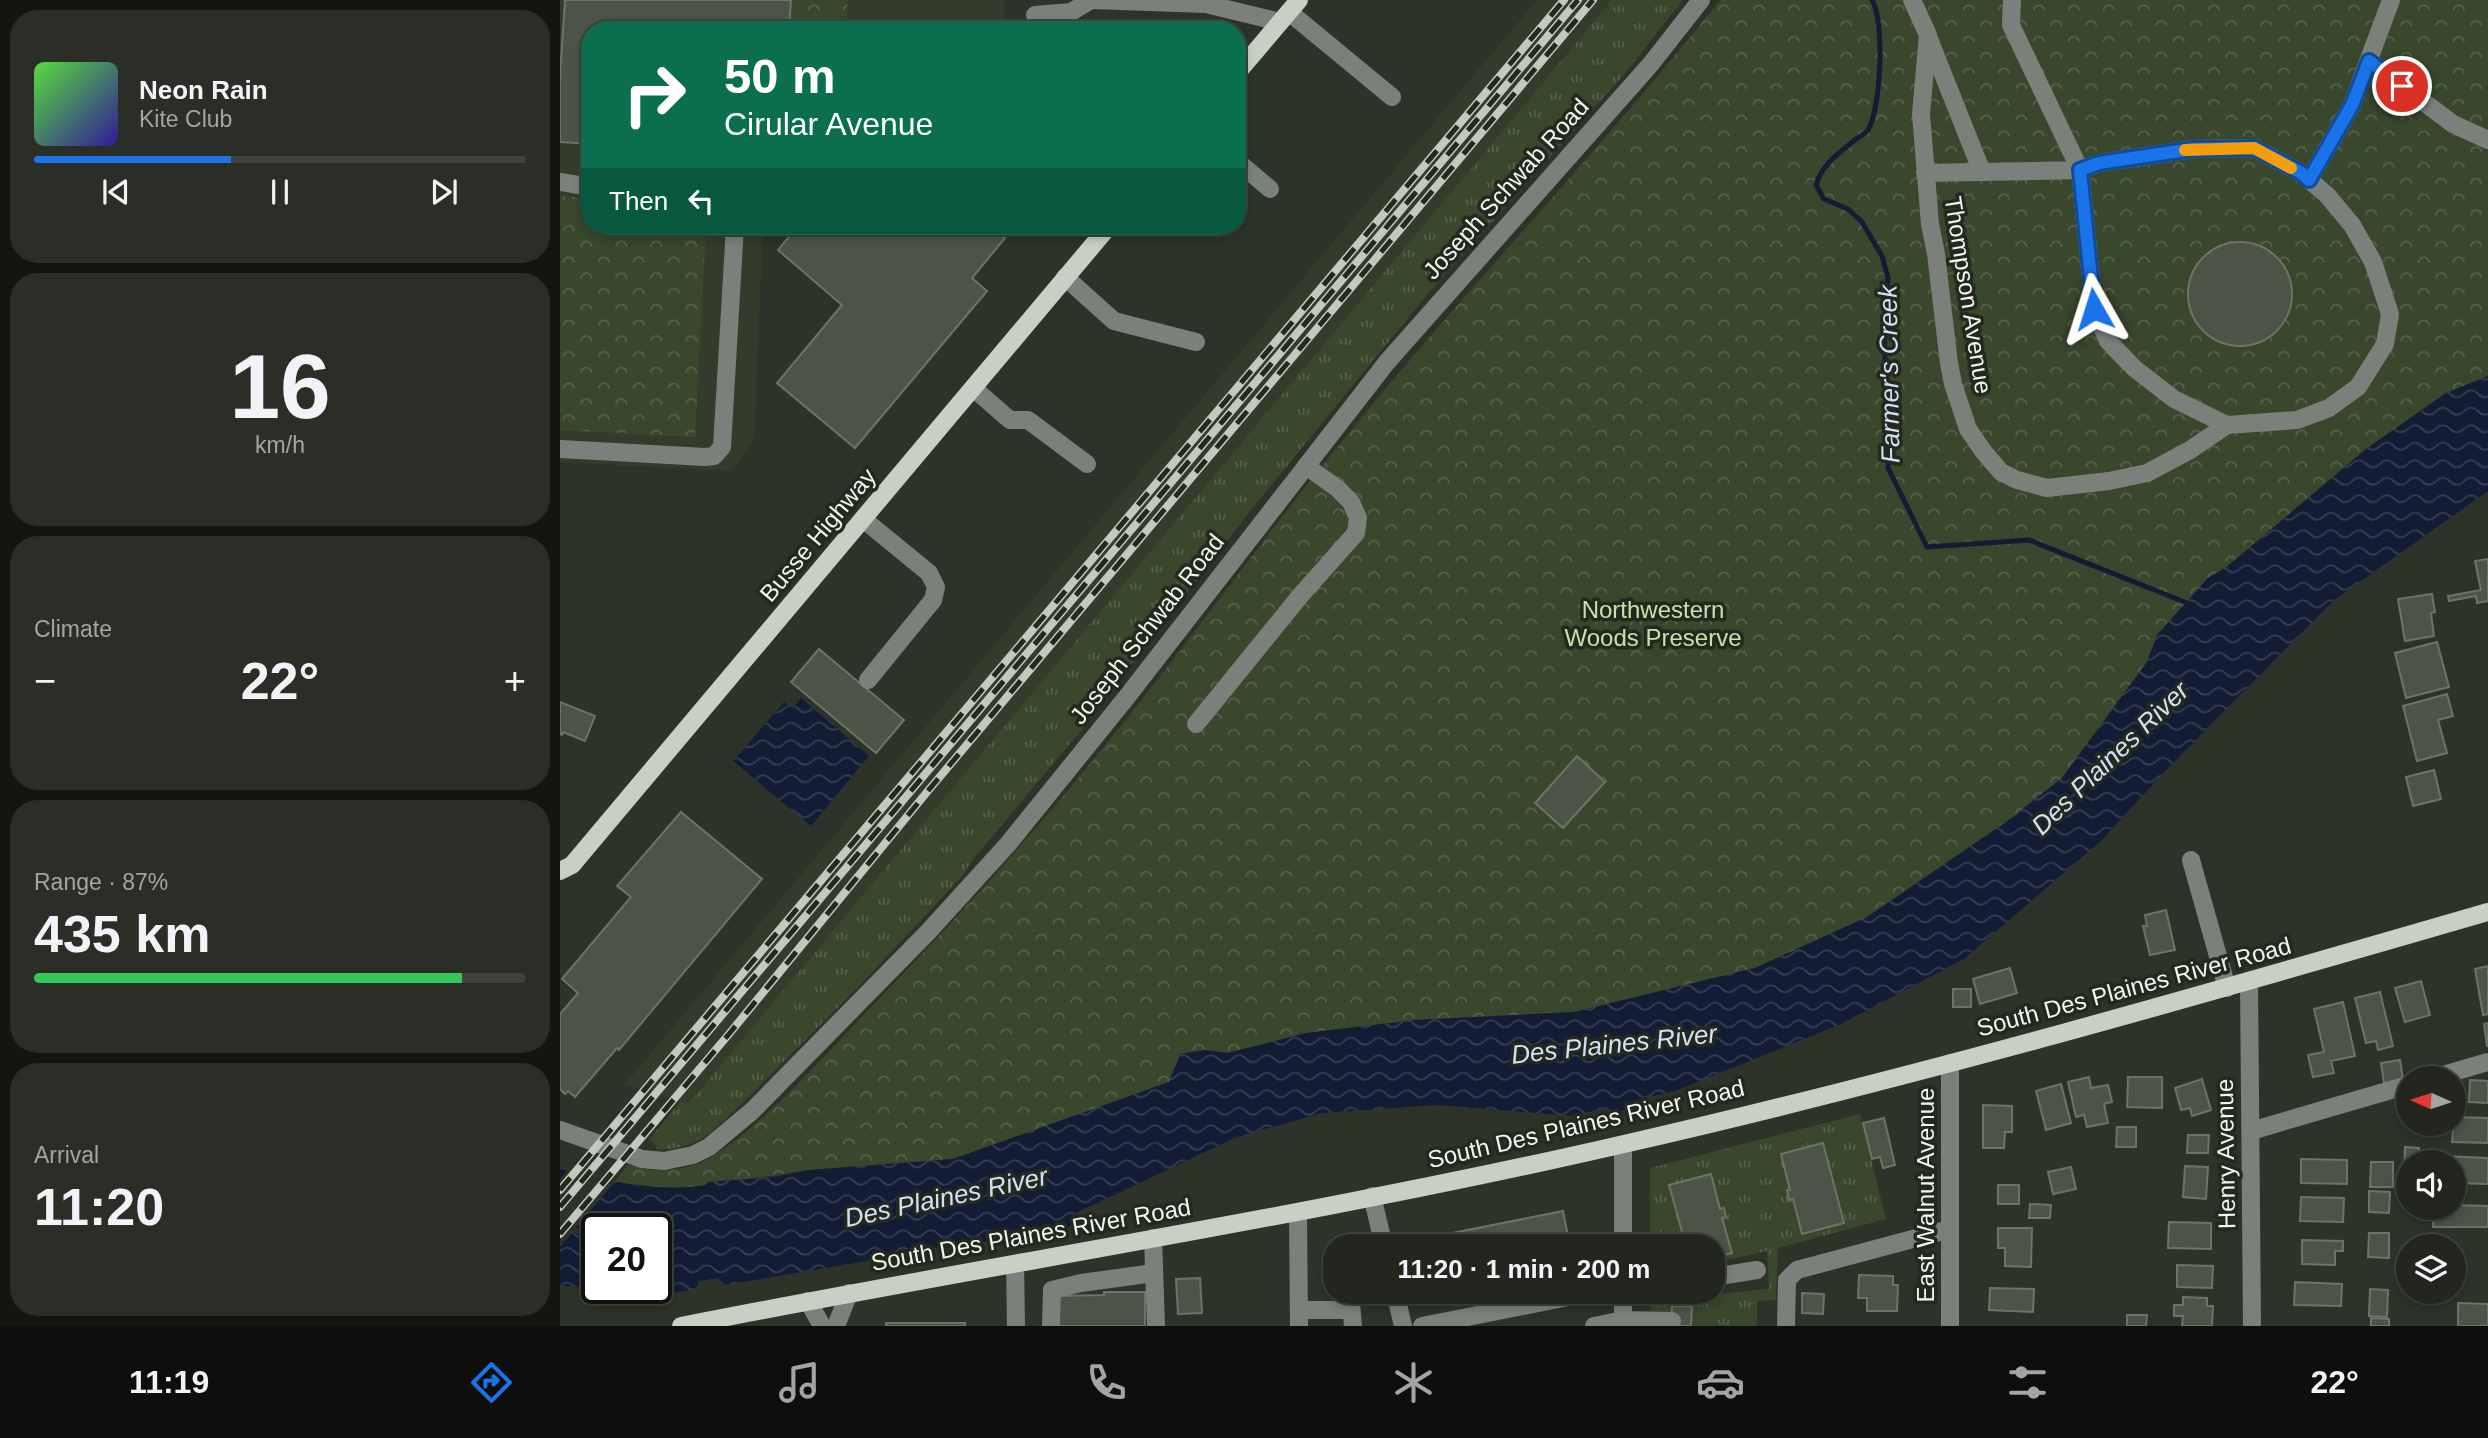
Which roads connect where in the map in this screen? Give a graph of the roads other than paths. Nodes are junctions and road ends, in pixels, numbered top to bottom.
1 (1091, 0) edge
2 (1701, 0) edge
3 (1912, 0) edge
4 (2012, 0) edge
5 (2391, 0) edge
6 (1289, 11) edge
7 (1035, 15) dead end
8 (1928, 36) junction
9 (2369, 61) junction
10 (1246, 62) edge
11 (1392, 97) dead end
12 (2488, 141) edge
13 (1246, 169) edge
14 (2080, 170) junction
15 (1982, 172) junction
16 (1925, 173) junction
17 (2309, 180) junction
18 (560, 182) edge
19 (581, 186) edge
20 (1270, 189) dead end
21 (734, 235) edge
22 (1101, 235) edge
23 (1065, 277) junction
24 (1196, 342) dead end
25 (973, 387) junction
26 (2227, 425) junction
27 (560, 449) edge
28 (1087, 464) dead end
29 (1306, 466) junction
30 (863, 519) junction
31 (868, 680) dead end
32 (1196, 724) dead end
33 (2192, 860) dead end
34 (560, 870) edge
35 (2488, 912) edge
36 (2249, 982) junction
37 (2227, 988) junction
38 (2488, 1062) edge
39 (1950, 1063) junction
40 (2466, 1068) edge
41 (2396, 1088) edge
42 (560, 1130) edge
43 (2250, 1130) junction
44 (1623, 1144) junction
45 (1372, 1196) junction
46 (1298, 1212) junction
47 (1950, 1229) junction
48 (1381, 1234) edge
49 (1623, 1234) edge
50 (1153, 1238) junction
51 (1015, 1264) junction
52 (1757, 1270) dead end
53 (1154, 1273) junction
54 (1725, 1275) edge
55 (849, 1293) junction
56 (807, 1301) junction
57 (1398, 1304) edge
58 (1533, 1304) edge
59 (1623, 1304) edge
60 (1351, 1309) edge
61 (1299, 1318) edge
62 (1672, 1321) dead end
63 (1623, 1323) edge
64 (681, 1326) edge
65 (822, 1326) edge
66 (836, 1326) edge
67 (1016, 1326) edge
68 (1051, 1326) edge
69 (1156, 1326) edge
70 (1403, 1326) edge
71 (1422, 1326) edge
72 (1594, 1326) edge
73 (1786, 1326) edge
74 (1950, 1326) edge
75 (2252, 1326) edge

1 - 6 street
1 - 7 street
2 - 29 street, Joseph Schwab Road
3 - 8 street, Thompson Avenue
4 - 14 street
5 - 9 street
6 - 10 main road
6 - 11 street
8 - 15 street
8 - 16 street, Thompson Avenue
9 - 12 street
9 - 17 street
13 - 20 street
14 - 15 street
14 - 17 street
14 - 26 street
15 - 16 street
16 - 26 street, Thompson Avenue
17 - 26 street
18 - 19 street
21 - 27 street
22 - 23 main road, Busse Highway
23 - 24 street
23 - 25 main road, Busse Highway
25 - 28 street
25 - 30 main road, Busse Highway
29 - 32 street
29 - 42 street, Joseph Schwab Road
30 - 31 street
30 - 34 main road, Busse Highway
33 - 37 street
35 - 36 main road, South Des Plaines River Road
36 - 37 main road, South Des Plaines River Road
36 - 43 street, Henry Avenue
37 - 39 main road, South Des Plaines River Road
38 - 40 street
39 - 44 main road, South Des Plaines River Road
39 - 47 street, East Walnut Avenue
41 - 43 street
43 - 75 street, Henry Avenue
44 - 45 main road, South Des Plaines River Road
44 - 49 street
45 - 46 main road, South Des Plaines River Road
45 - 48 street
46 - 50 main road, South Des Plaines River Road
46 - 61 street
47 - 73 street
47 - 74 street, East Walnut Avenue
50 - 51 main road, South Des Plaines River Road
50 - 53 street
51 - 55 main road, South Des Plaines River Road
51 - 67 street
52 - 54 street
53 - 68 street
53 - 69 street
55 - 56 main road, South Des Plaines River Road
55 - 66 street
56 - 64 main road, South Des Plaines River Road
56 - 65 street
57 - 70 street
58 - 71 street
59 - 63 street
60 - 61 street
62 - 63 street
63 - 72 street

